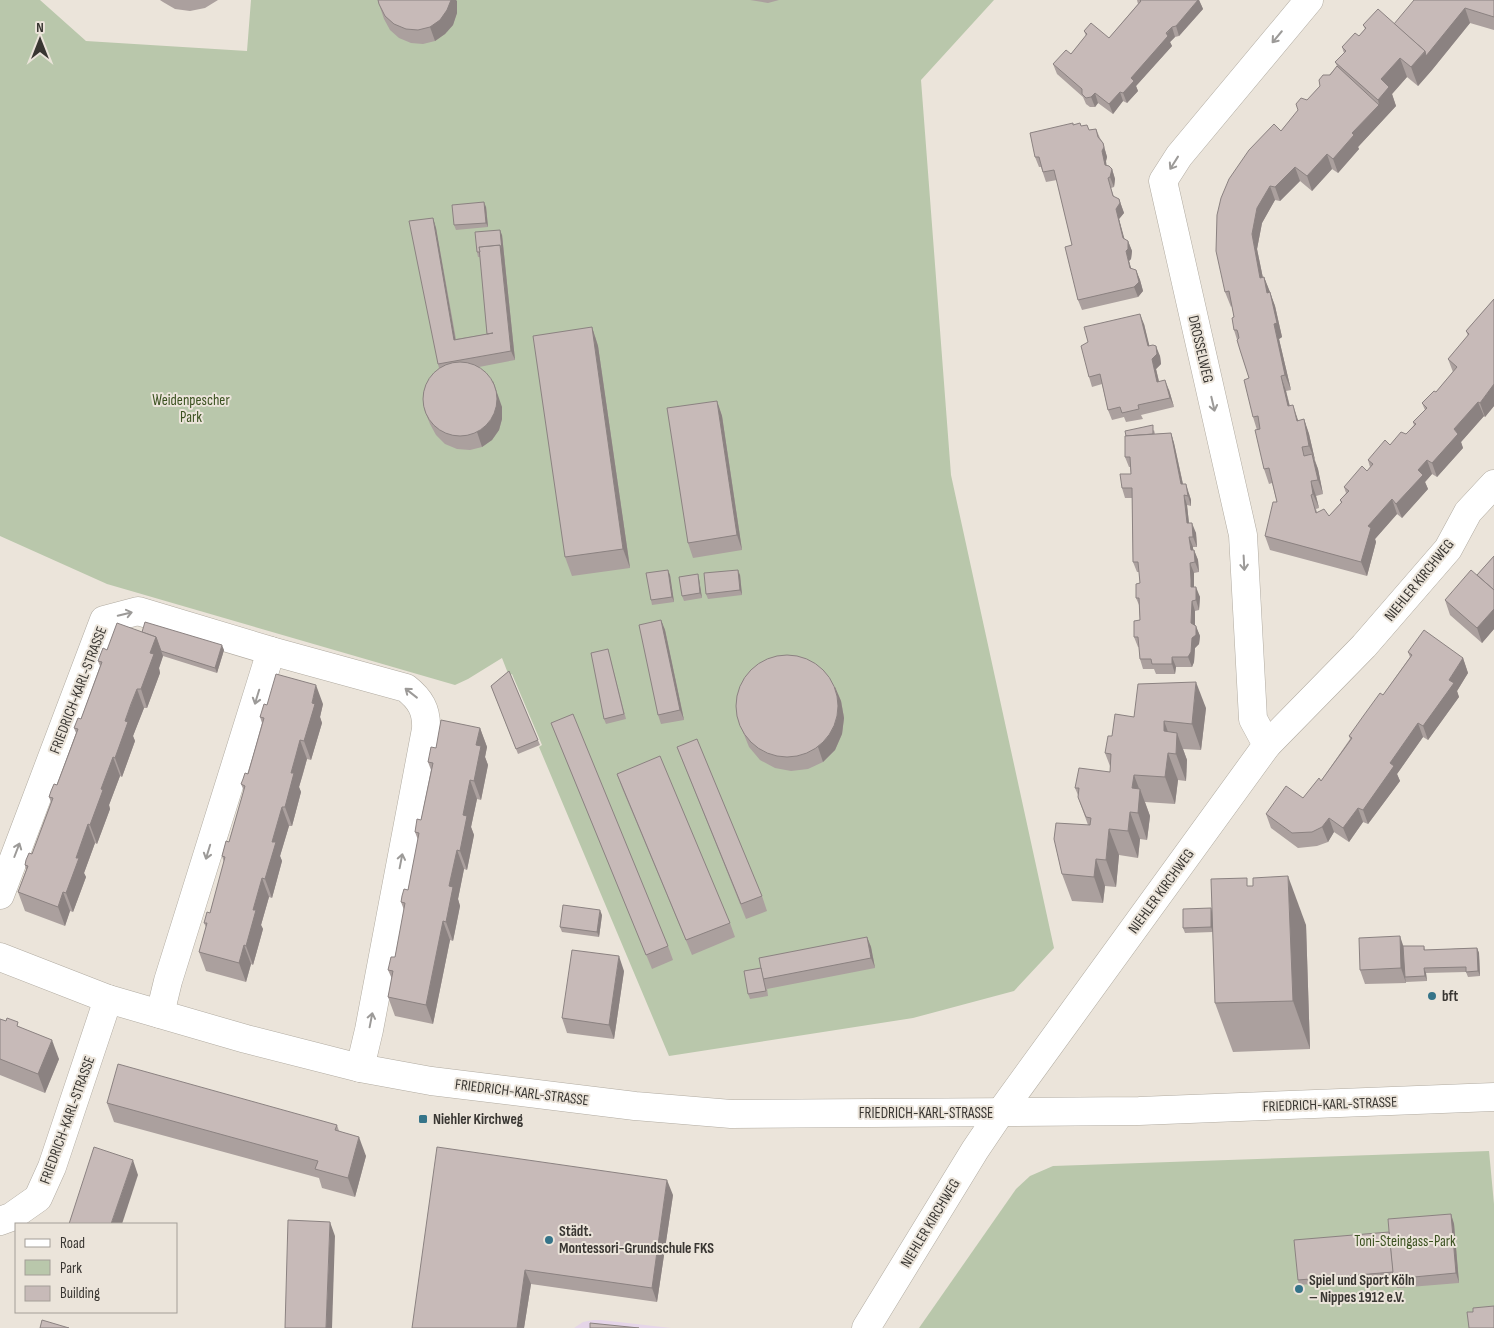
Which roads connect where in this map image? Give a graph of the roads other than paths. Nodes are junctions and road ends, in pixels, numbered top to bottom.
1 (1309, 0) edge
2 (1494, 484) edge
3 (272, 651) junction
4 (1266, 745) junction
5 (0, 895) edge
6 (0, 957) edge
7 (108, 999) junction
8 (160, 1014) junction
9 (360, 1068) junction
10 (1494, 1097) edge
11 (1000, 1113) junction
12 (0, 1221) edge
13 (866, 1328) edge

1 -> 4 street, DROSSELWEG
2 - 4 street, NIEHLER KIRCHWEG
5 -> 3 street, FRIEDRICH-KARL-STRASSE
3 -> 8 street
9 -> 3 street, FRIEDRICH-KARL-STRASSE
4 - 11 street, NIEHLER KIRCHWEG
6 - 7 street, FRIEDRICH-KARL-STRASSE
7 - 8 street, FRIEDRICH-KARL-STRASSE
7 - 12 street, FRIEDRICH-KARL-STRASSE
8 - 9 street, FRIEDRICH-KARL-STRASSE
9 - 11 street, FRIEDRICH-KARL-STRASSE
10 - 11 street, FRIEDRICH-KARL-STRASSE
11 - 13 street, NIEHLER KIRCHWEG

